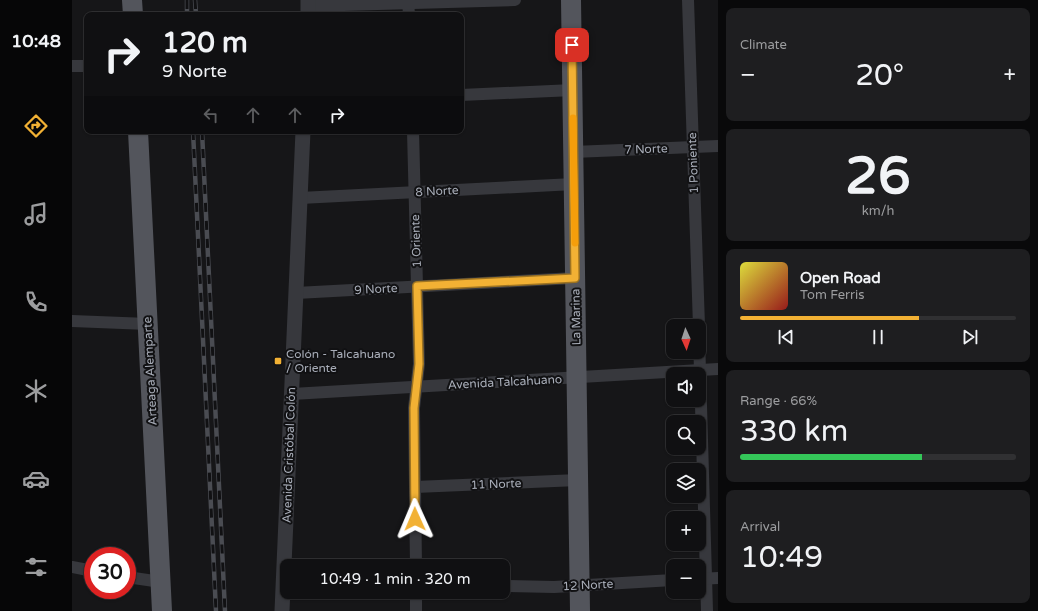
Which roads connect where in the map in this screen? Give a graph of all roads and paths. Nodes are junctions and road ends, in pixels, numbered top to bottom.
1 (132, 0) edge
2 (514, 0) edge
3 (571, 0) edge
4 (688, 0) edge
5 (409, 6) edge
6 (308, 7) edge
7 (133, 12) edge
8 (72, 66) edge
9 (84, 66) edge
10 (573, 90) junction
11 (464, 95) edge
12 (138, 134) edge
13 (303, 134) edge
14 (413, 134) edge
15 (718, 146) edge
16 (693, 147) junction
17 (573, 152) junction
18 (574, 184) junction
19 (414, 192) junction
20 (300, 198) junction
21 (575, 278) junction
22 (417, 286) junction
23 (296, 293) junction
24 (699, 319) edge
25 (72, 321) edge
26 (148, 324) junction
27 (718, 369) edge
28 (706, 370) edge
29 (666, 372) edge
30 (576, 377) junction
31 (417, 387) junction
32 (292, 394) junction
33 (701, 407) edge
34 (578, 480) junction
35 (415, 487) junction
36 (416, 559) edge
37 (72, 568) edge
38 (84, 570) edge
39 (136, 578) edge
40 (708, 578) edge
41 (666, 580) edge
42 (161, 582) junction
43 (510, 586) edge
44 (579, 586) junction
45 (416, 599) edge
46 (162, 611) edge
47 (282, 611) edge
48 (416, 611) edge
49 (580, 611) edge
50 (707, 611) edge

1 - 7 main road
2 - 5 street
3 - 10 main road, La Marina
4 - 16 street, 1 Poniente
5 - 6 street
8 - 9 street
10 - 11 street
10 - 17 main road, La Marina
12 - 26 main road, Arteaga Alemparte
13 - 20 street, Avenida Cristóbal Colón
14 - 19 street, 1 Oriente
15 - 16 street, 7 Norte
16 - 17 street, 7 Norte
16 - 24 street, 1 Poniente
17 - 18 main road, La Marina
18 - 19 street, 8 Norte
18 - 21 main road, La Marina
19 - 20 street, 8 Norte
19 - 22 street, 1 Oriente
20 - 23 street, Avenida Cristóbal Colón
21 - 22 street, 9 Norte
21 - 30 main road, La Marina
22 - 23 street, 9 Norte
22 - 31 street, 1 Oriente
23 - 32 street, Avenida Cristóbal Colón
25 - 26 street
26 - 42 main road, Arteaga Alemparte
27 - 28 street, Avenida Talcahuano
29 - 30 street, Avenida Talcahuano
30 - 31 street, Avenida Talcahuano
30 - 34 main road, La Marina
31 - 32 street, Avenida Talcahuano
31 - 35 street, 1 Oriente
32 - 47 street, Avenida Cristóbal Colón
33 - 40 street
34 - 35 street, 11 Norte
34 - 44 main road, La Marina
35 - 36 street, 1 Oriente
37 - 38 street
39 - 42 street
40 - 50 street
41 - 44 street, 12 Norte
42 - 46 main road, Arteaga Alemparte
43 - 44 street, 12 Norte
44 - 49 main road, La Marina
45 - 48 street

